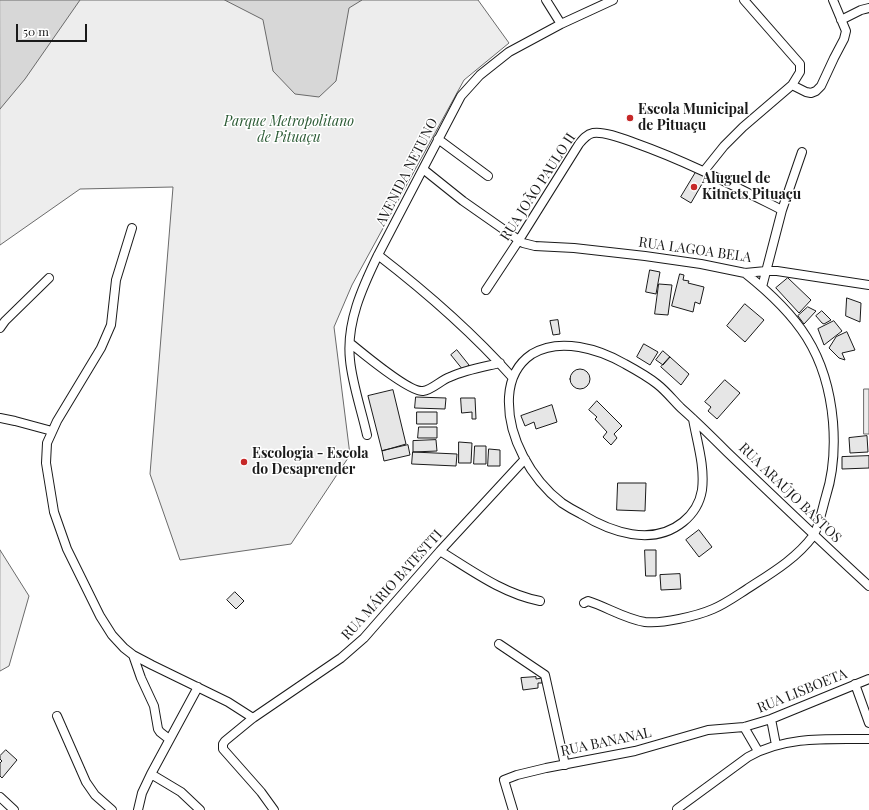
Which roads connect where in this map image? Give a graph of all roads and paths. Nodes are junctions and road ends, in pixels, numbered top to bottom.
1 (546, 0) edge
2 (613, 0) edge
3 (744, 0) edge
4 (833, 0) edge
5 (869, 8) edge
6 (841, 20) junction
7 (561, 24) junction
8 (792, 85) junction
9 (438, 139) junction
10 (802, 152) dead end
11 (423, 169) junction
12 (704, 171) junction
13 (488, 176) dead end
14 (782, 210) junction
15 (132, 228) dead end
16 (519, 240) junction
17 (378, 255) junction
18 (766, 271) junction
19 (745, 273) junction
20 (49, 278) dead end
21 (869, 285) edge
22 (762, 287) junction
23 (486, 290) dead end
24 (0, 328) edge
25 (350, 343) junction
26 (500, 363) junction
27 (512, 377) junction
28 (0, 418) edge
29 (693, 419) junction
30 (52, 432) junction
31 (368, 435) dead end
32 (525, 459) junction
33 (814, 535) junction
34 (440, 551) junction
35 (869, 586) edge
36 (540, 601) dead end
37 (584, 602) dead end
38 (499, 644) dead end
39 (133, 655) junction
40 (869, 679) edge
41 (856, 684) junction
42 (198, 687) junction
43 (56, 716) dead end
44 (253, 718) junction
45 (771, 719) junction
46 (869, 723) edge
47 (744, 727) junction
48 (169, 739) junction
49 (869, 739) edge
50 (776, 745) junction
51 (758, 751) junction
52 (565, 765) junction
53 (151, 774) junction
54 (0, 797) edge
55 (677, 809) dead end
56 (14, 810) edge
57 (112, 810) edge
58 (138, 810) edge
59 (200, 810) edge
60 (274, 810) edge
61 (513, 810) edge

1 - 7 street
2 - 7 street, AVENIDA NETUNO
3 - 8 street
4 - 6 street
5 - 6 street
6 - 8 street
7 - 9 street, AVENIDA NETUNO
8 - 12 street
9 - 11 street, AVENIDA NETUNO
9 - 13 street
10 - 14 street
11 - 16 street, RUA LAGOA BELA
11 - 17 street, AVENIDA NETUNO
12 - 14 street, RUA JOÃO PAULO II
12 - 16 street, RUA JOÃO PAULO II
14 - 18 street
15 - 30 street
16 - 19 street, RUA LAGOA BELA
16 - 23 street, RUA JOÃO PAULO II
17 - 25 street, AVENIDA NETUNO
17 - 26 street
18 - 19 street, RUA LAGOA BELA
18 - 21 street, RUA LAGOA BELA
18 - 22 street
19 - 22 street
20 - 24 street
22 - 33 street
25 - 26 street
25 - 31 street, AVENIDA NETUNO
26 - 27 street
27 - 29 street, RUA ARAÚJO BASTOS
27 - 32 street, RUA ARAÚJO BASTOS
28 - 30 street
29 - 32 street, RUA ARAÚJO BASTOS
29 - 33 street, RUA ARAÚJO BASTOS
30 - 39 street
32 - 34 street, RUA MÁRIO BATESTTI
33 - 35 street, RUA ARAÚJO BASTOS
33 - 37 street
34 - 36 street
34 - 44 street, RUA MÁRIO BATESTTI
38 - 52 street
39 - 42 street
39 - 48 street
40 - 41 street, RUA LISBOETA
41 - 45 street, RUA LISBOETA
41 - 46 street
42 - 44 street
42 - 48 street
43 - 57 street
44 - 60 street, RUA MÁRIO BATESTTI
45 - 47 street, RUA LISBOETA
45 - 50 street
47 - 51 street
47 - 52 street, RUA BANANAL
48 - 53 street
49 - 50 street
50 - 51 street
51 - 55 street
52 - 61 street, RUA BANANAL
53 - 58 street
53 - 59 street
54 - 56 street

